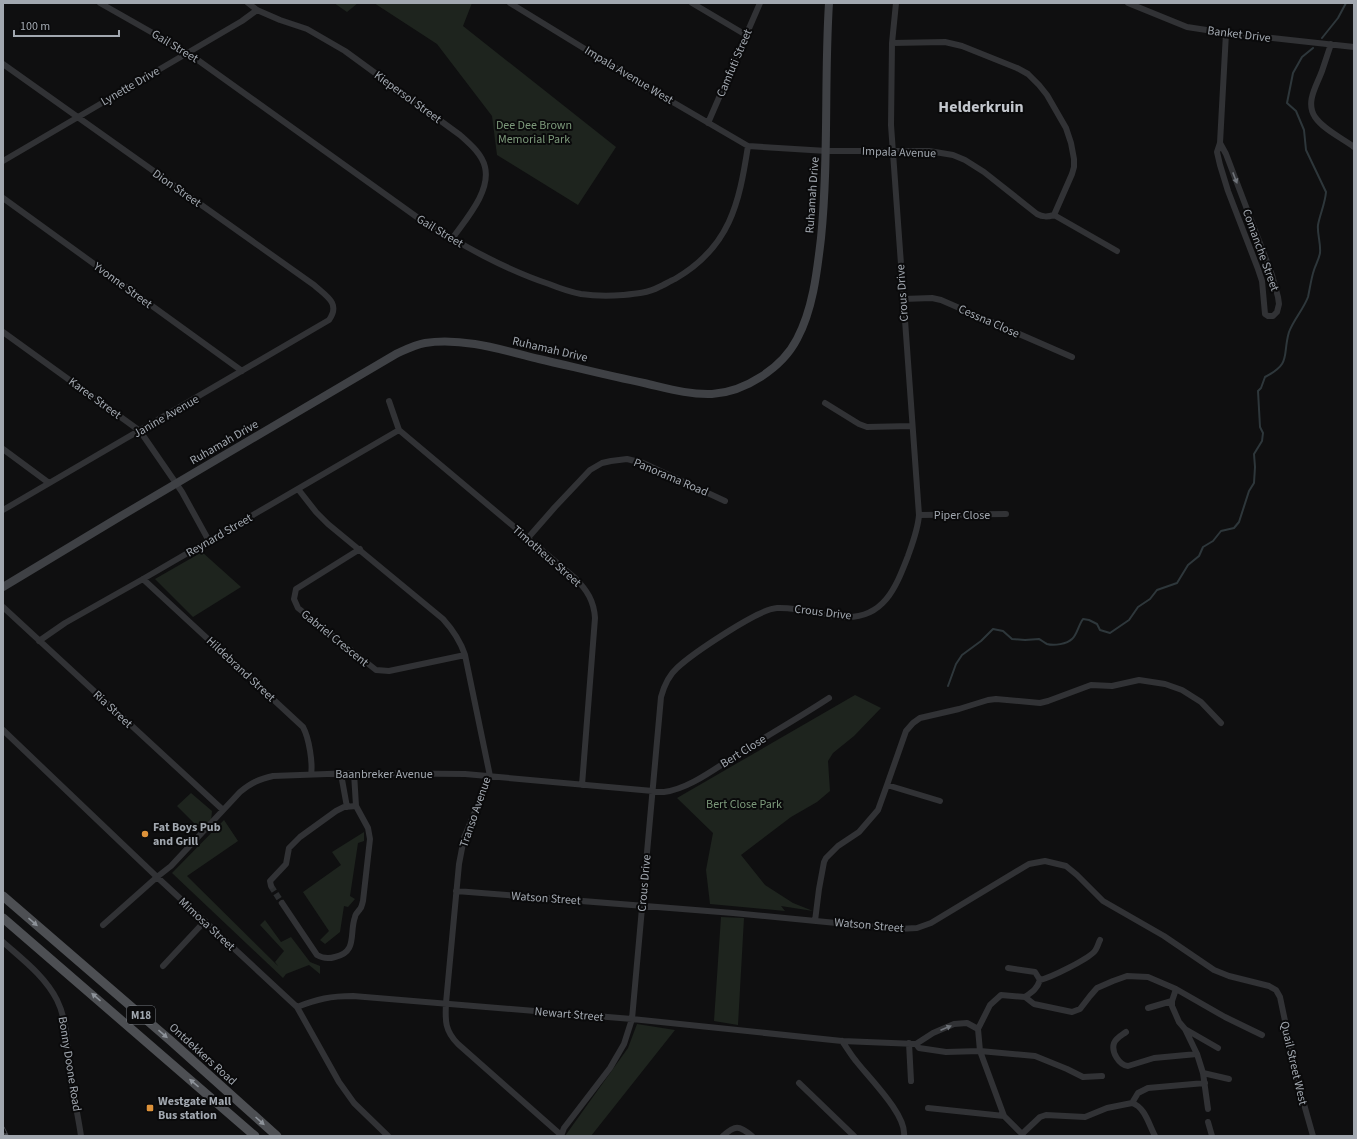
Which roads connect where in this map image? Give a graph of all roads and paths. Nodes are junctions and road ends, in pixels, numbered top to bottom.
1 (100, 3) edge
2 (248, 3) edge
3 (510, 3) edge
4 (692, 3) edge
5 (760, 3) edge
6 (829, 3) edge
7 (896, 3) edge
8 (1128, 3) edge
9 (257, 10) junction
10 (1226, 33) junction
11 (746, 35) junction
12 (892, 43) junction
13 (1331, 44) junction
14 (1354, 47) edge
15 (188, 52) junction
16 (3, 64) edge
17 (78, 117) junction
18 (708, 123) junction
19 (1220, 143) junction
20 (748, 146) junction
21 (1354, 147) edge
22 (827, 151) junction
23 (892, 151) junction
24 (3, 161) edge
25 (3, 198) edge
26 (1054, 215) junction
27 (452, 239) junction
28 (1117, 251) dead end
29 (903, 299) junction
30 (329, 320) joint
31 (3, 332) edge
32 (1072, 357) dead end
33 (242, 371) junction
34 (389, 401) dead end
35 (825, 403) dead end
36 (912, 426) junction
37 (399, 430) junction
38 (140, 431) junction
39 (3, 449) edge
40 (49, 483) junction
41 (176, 484) junction
42 (298, 489) junction
43 (725, 500) dead end
44 (3, 510) edge
45 (1006, 514) dead end
46 (919, 515) junction
47 (527, 539) junction
48 (208, 541) junction
49 (360, 549) junction
50 (143, 579) junction
51 (3, 587) edge
52 (3, 607) edge
53 (39, 641) junction
54 (465, 655) junction
55 (829, 698) dead end
56 (1221, 723) dead end
57 (3, 730) edge
58 (354, 773) junction
59 (341, 774) junction
60 (311, 775) junction
61 (490, 776) junction
62 (582, 784) junction
63 (888, 785) junction
64 (652, 790) junction
65 (940, 801) dead end
66 (356, 806) junction
67 (347, 807) junction
68 (223, 810) junction
69 (156, 877) junction
70 (271, 886) dead end
71 (456, 891) junction
72 (3, 896) edge
73 (282, 903) tunnel mouth
74 (643, 906) junction
75 (3, 918) edge
76 (205, 921) junction
77 (815, 921) junction
78 (103, 925) dead end
79 (1100, 940) dead end
80 (3, 942) edge
81 (163, 966) dead end
82 (1008, 968) dead end
83 (1040, 980) junction
84 (1176, 989) junction
85 (1276, 990) joint
86 (1025, 997) junction
87 (1172, 1001) junction
88 (446, 1003) junction
89 (297, 1007) junction
90 (1148, 1008) dead end
91 (632, 1019) junction
92 (978, 1029) junction
93 (1185, 1029) junction
94 (1126, 1032) dead end
95 (1262, 1035) dead end
96 (842, 1041) junction
97 (909, 1043) junction
98 (916, 1044) junction
99 (1218, 1048) dead end
100 (980, 1051) junction
101 (1197, 1054) junction
102 (1203, 1073) junction
103 (1102, 1076) dead end
104 (1229, 1079) dead end
105 (911, 1081) dead end
106 (799, 1083) dead end
107 (1205, 1083) junction
108 (1132, 1103) junction
109 (928, 1108) dead end
110 (1208, 1109) dead end
111 (1004, 1116) junction
112 (1208, 1122) dead end
113 (559, 1135) edge
114 (1023, 1135) edge
115 (82, 1136) edge
116 (255, 1136) edge
117 (277, 1136) edge
118 (388, 1136) edge
119 (723, 1136) edge
120 (752, 1136) edge
121 (854, 1136) edge
122 (904, 1136) edge
123 (1155, 1136) edge
124 (1212, 1136) edge
125 (1313, 1136) edge

1 - 15 street, Gail Street
2 - 9 street, Kiepersol Street
3 - 18 street, Impala Avenue West
4 - 11 street
5 - 11 street, Camfuti Street
6 - 22 street, Ruhamah Drive
7 - 12 street, Crous Drive
8 - 10 street, Banket Drive
9 - 15 street, Lynette Drive
9 - 27 street, Kiepersol Street
10 - 13 street, Banket Drive
10 - 19 street, Comanche Street
11 - 18 street, Camfuti Street
12 - 23 street, Crous Drive
12 - 26 street
13 - 14 street, Banket Drive
13 - 21 street
15 - 17 street, Lynette Drive
15 - 27 street, Gail Street
16 - 17 street, Dion Street
17 - 24 street, Lynette Drive
17 - 30 street, Dion Street
18 - 20 street, Impala Avenue West
19 -> 19 street, Comanche Street
20 - 22 street, Impala Avenue
20 - 27 street, Gail Street
22 - 23 street, Impala Avenue
22 - 41 street, Ruhamah Drive
23 - 26 street, Impala Avenue
23 - 29 street, Crous Drive
25 - 33 street, Yvonne Street
26 - 28 street, Impala Avenue
29 - 32 street, Cessna Close
29 - 36 street, Crous Drive
30 - 33 street, Janine Avenue
31 - 38 street, Karee Street
33 - 38 street, Janine Avenue
34 - 37 street
35 - 36 street
36 - 46 street, Crous Drive
37 - 42 street, Reynard Street
37 - 47 street, Timotheus Street
38 - 40 street, Janine Avenue
38 - 41 street, Karee Street
39 - 40 street
40 - 44 street, Janine Avenue
41 - 48 street, Karee Street
41 - 51 street, Ruhamah Drive
42 - 48 street, Reynard Street
42 - 49 street, Transo Avenue
43 - 47 street, Panorama Road
45 - 46 street, Piper Close
46 - 64 street, Crous Drive
47 - 62 street, Timotheus Street
48 - 50 street, Reynard Street
49 - 54 street, Transo Avenue
49 - 54 street, Gabriel Crescent
50 - 53 street, Reynard Street
50 - 60 street, Hildebrand Street
52 - 53 street, Ria Street
53 - 68 street, Ria Street
54 - 61 street, Transo Avenue
55 - 64 street, Bert Close
56 - 63 street
57 - 69 street, Mimosa Street
58 - 59 street, Baanbreker Avenue
58 - 61 street, Baanbreker Avenue
58 - 66 street
59 - 60 street, Baanbreker Avenue
59 - 67 street
60 - 68 street, Baanbreker Avenue
61 - 62 street, Baanbreker Avenue
61 - 71 street, Transo Avenue
62 - 64 street, Baanbreker Avenue
63 - 65 street
63 - 77 street
64 - 74 street, Crous Drive
66 - 67 street
66 - 73 street
67 - 70 street
68 - 69 street, Baanbreker Avenue
69 - 76 street, Mimosa Street
69 - 78 street, Baanbreker Avenue
71 - 74 street, Watson Street
71 - 88 street, Transo Avenue
72 -> 117 main road, Ontdekkers Road / M18
74 - 77 street, Watson Street
74 - 91 street, Crous Drive
116 -> 75 main road, M18
76 - 81 street
76 - 89 street, Mimosa Street
77 - 85 street, Watson Street
79 - 83 street
80 - 115 street, Bonny Doone Road
82 - 83 street
83 - 86 street
84 - 86 street
84 - 87 street
84 - 95 street
85 - 125 street, Quail Street West
86 - 92 street
87 - 90 street
87 - 93 street
88 - 89 street, Newart Street
88 - 91 street, Newart Street
88 - 113 street, Transo Avenue
89 - 118 street, Mimosa Street
91 - 96 street, Newart Street
91 - 113 street, Crous Drive
98 -> 92 street
92 - 100 street
93 - 99 street
93 - 101 street
94 - 101 street
96 - 97 street, Newart Street
96 - 122 street
97 - 98 street, Newart Street
97 - 105 street
98 - 100 street, Newart Street
100 - 103 street, Newart Street
100 - 111 street
101 - 102 street
102 - 104 street
102 - 107 street
106 - 121 street
107 - 108 street
107 - 110 street
108 - 114 street
108 - 123 street
109 - 111 street
111 - 114 street
112 - 124 street
119 - 120 street

